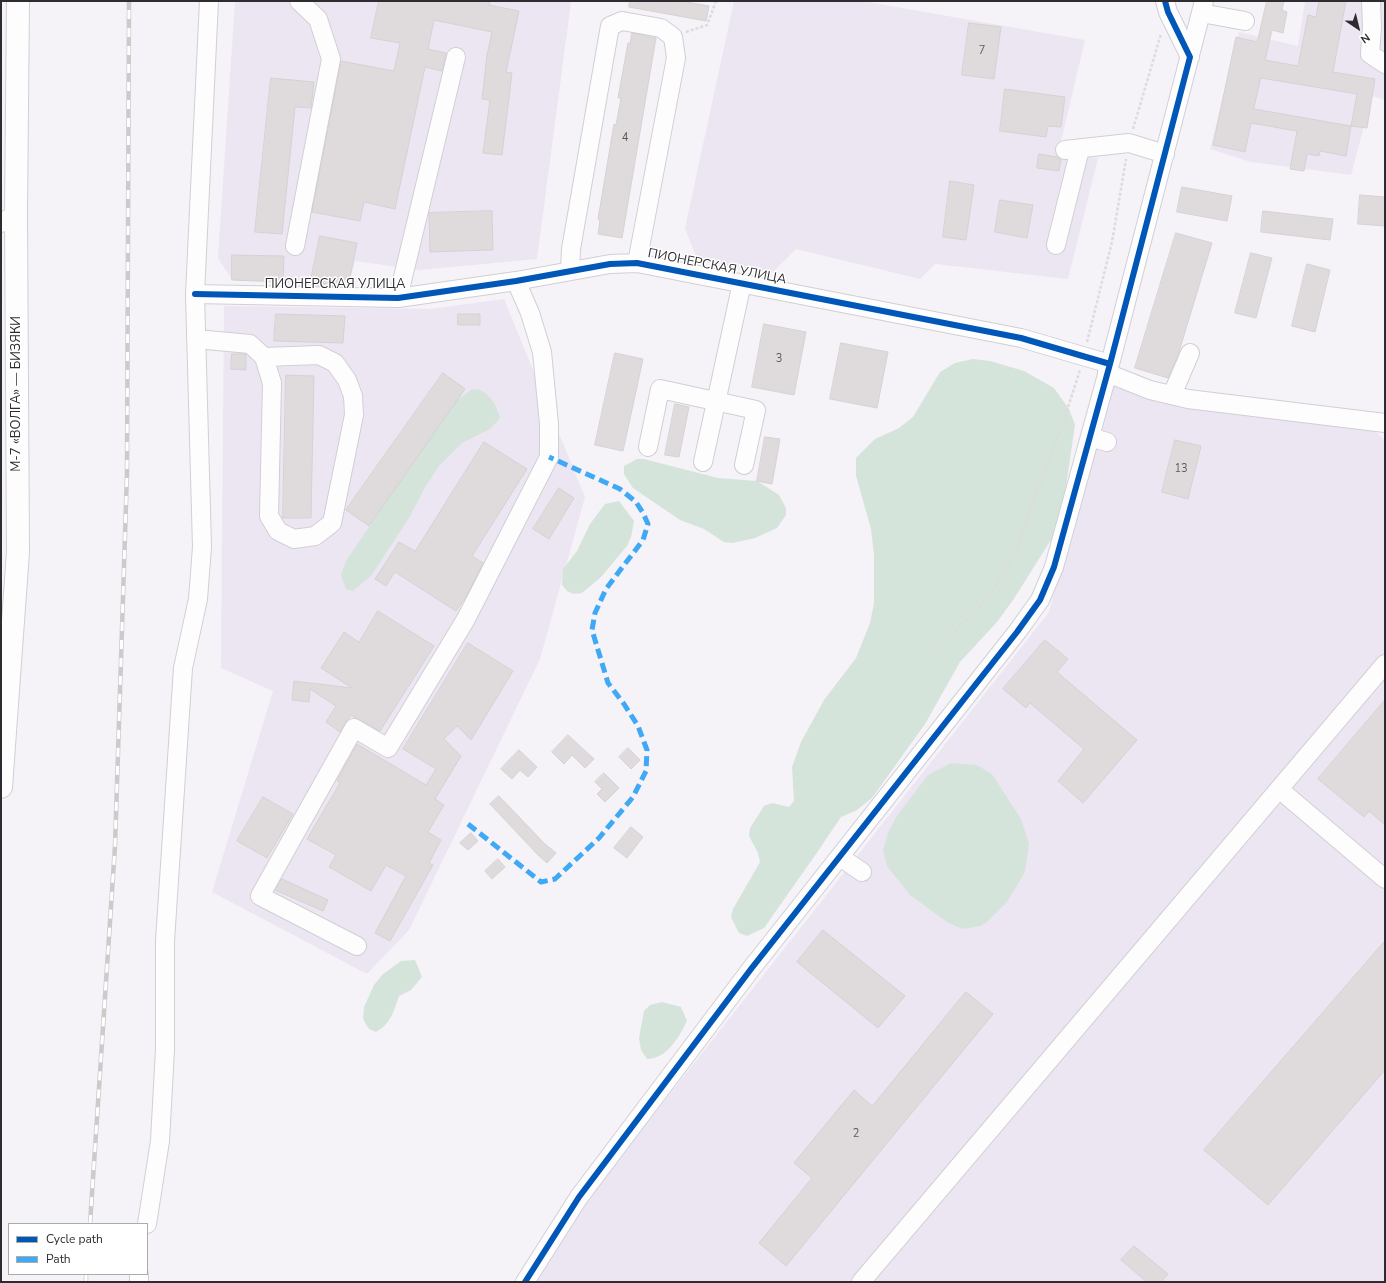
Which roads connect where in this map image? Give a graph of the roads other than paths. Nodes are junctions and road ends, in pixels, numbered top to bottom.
1 (18, 1) edge
2 (208, 1) edge
3 (299, 1) edge
4 (1165, 1) edge
5 (1371, 1) edge
6 (1203, 7) edge
7 (1246, 21) dead end
8 (456, 57) dead end
9 (1190, 58) junction
10 (1385, 64) edge
11 (1165, 154) junction
12 (9, 219) edge
13 (1056, 245) dead end
14 (294, 246) dead end
15 (637, 263) junction
16 (570, 271) junction
17 (516, 281) junction
18 (742, 284) junction
19 (195, 294) junction
20 (398, 298) junction
21 (196, 339) junction
22 (1190, 353) dead end
23 (264, 357) junction
24 (1109, 369) junction
25 (1172, 395) junction
26 (716, 402) junction
27 (1385, 423) edge
28 (1090, 437) junction
29 (1107, 442) dead end
30 (648, 447) dead end
31 (703, 462) dead end
32 (744, 465) dead end
33 (1385, 664) edge
34 (1, 787) edge
35 (1279, 789) junction
36 (840, 857) junction
37 (862, 872) dead end
38 (1385, 879) edge
39 (357, 946) dead end
40 (147, 1223) edge
41 (525, 1282) edge
42 (861, 1282) edge

1 - 12 main road, М-7 «ВОЛГА» — БИЗЯКИ
2 - 19 street
3 - 14 street
4 - 9 street
5 - 10 street
6 - 7 street
6 - 9 street
8 - 20 street
9 - 11 street
11 - 13 street
11 - 24 street
12 - 34 main road, М-7 «ВОЛГА» — БИЗЯКИ
15 - 16 street, ПИОНЕРСКАЯ УЛИЦА
15 - 16 street
15 - 18 street, ПИОНЕРСКАЯ УЛИЦА
16 - 17 street, ПИОНЕРСКАЯ УЛИЦА
17 - 20 street, ПИОНЕРСКАЯ УЛИЦА
17 - 39 street
18 - 24 street, ПИОНЕРСКАЯ УЛИЦА
18 - 26 street
19 - 20 street, ПИОНЕРСКАЯ УЛИЦА
19 - 21 street
21 - 23 street
21 - 40 street
22 - 25 street
23 - 23 street
24 - 25 street, ПИОНЕРСКАЯ УЛИЦА
24 - 28 street
25 - 27 street, ПИОНЕРСКАЯ УЛИЦА
26 - 30 street
26 - 31 street
26 - 32 street
28 - 29 street
28 - 36 street
33 - 35 street
35 - 38 street
35 - 42 street
36 - 37 street
36 - 41 street

